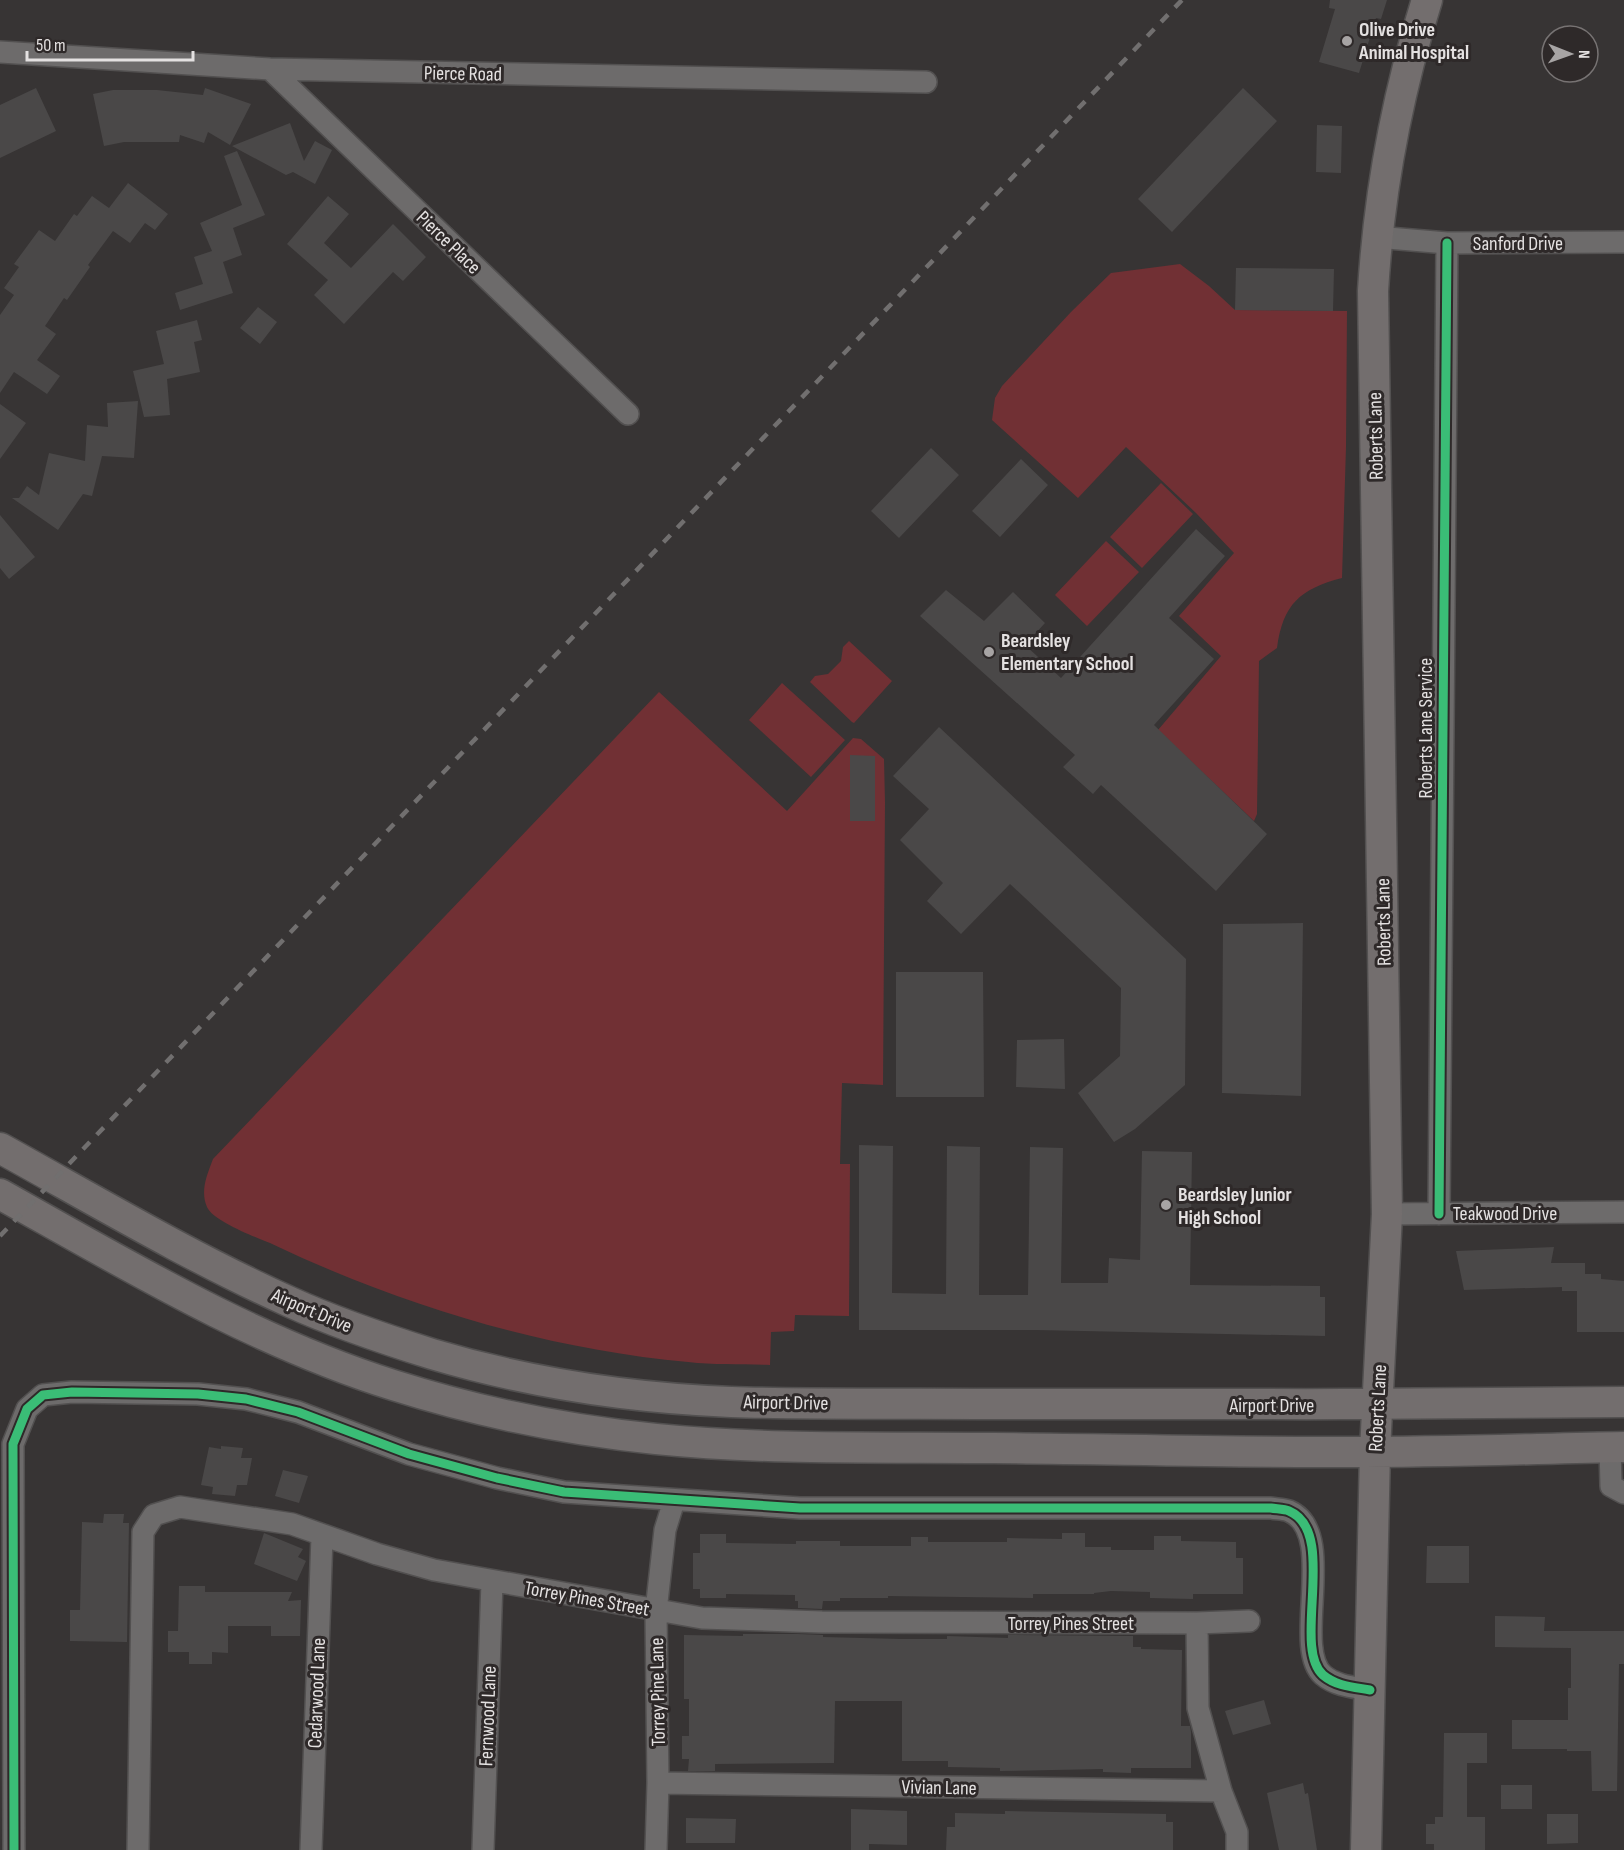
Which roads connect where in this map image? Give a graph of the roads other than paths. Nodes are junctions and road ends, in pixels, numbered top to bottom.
1 (1427, 0) edge
2 (0, 52) edge
3 (270, 69) junction
4 (926, 82) dead end
5 (1376, 237) junction
6 (1624, 242) edge
7 (1447, 243) junction
8 (628, 414) dead end
9 (0, 1148) edge
10 (0, 1194) edge
11 (1624, 1212) edge
12 (1387, 1214) junction
13 (1439, 1214) junction
14 (1624, 1402) edge
15 (1377, 1404) junction
16 (1617, 1447) edge
17 (1375, 1452) junction
18 (1624, 1493) edge
19 (674, 1501) junction
20 (322, 1536) junction
21 (492, 1581) junction
22 (656, 1611) junction
23 (1249, 1621) dead end
24 (1197, 1623) junction
25 (1370, 1690) junction
26 (658, 1783) junction
27 (1221, 1791) junction
28 (7, 1808) edge
29 (14, 1850) edge
30 (138, 1850) edge
31 (311, 1850) edge
32 (483, 1850) edge
33 (657, 1850) edge
34 (1237, 1850) edge
35 (1366, 1850) edge

1 - 5 main road, Roberts Lane
2 - 3 street, Pierce Road
3 - 4 street, Pierce Road
3 - 8 street, Pierce Place
5 - 7 street, Sanford Drive
5 - 12 main road, Roberts Lane
6 - 7 street, Sanford Drive
7 - 13 street, Roberts Lane Service
9 - 15 main road, Airport Drive
10 - 17 main road
11 - 13 street, Teakwood Drive
12 - 13 street, Teakwood Drive
12 - 15 main road, Roberts Lane
14 - 15 main road, Airport Drive
15 - 17 main road, Roberts Lane
16 - 17 main road
16 - 18 street
17 - 25 main road, Roberts Lane
19 - 22 street, Torrey Pine Lane
19 - 25 street
19 - 28 street
20 - 21 street, Torrey Pines Street
20 - 30 street, Torrey Pines Street
20 - 31 street, Cedarwood Lane
21 - 22 street, Torrey Pines Street
21 - 32 street, Fernwood Lane
22 - 24 street, Torrey Pines Street
22 - 26 street, Torrey Pine Lane
23 - 24 street, Torrey Pines Street
24 - 27 street
25 - 35 main road, Roberts Lane
26 - 27 street, Vivian Lane
26 - 33 street, Torrey Pine Lane
27 - 34 street
28 - 29 street

